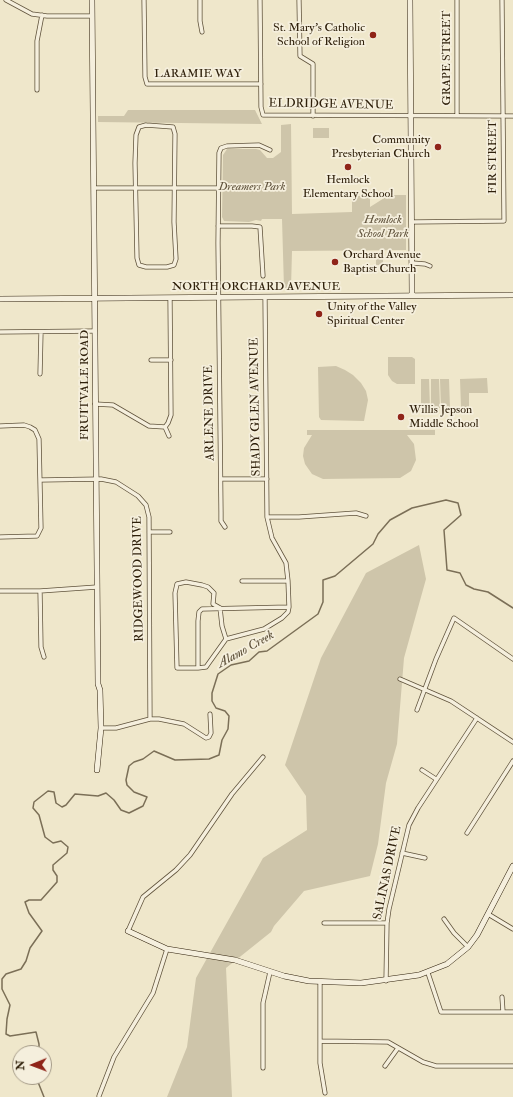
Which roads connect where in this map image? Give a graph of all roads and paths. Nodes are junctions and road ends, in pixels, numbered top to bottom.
1 (6, 0) edge
2 (92, 0) edge
3 (144, 0) edge
4 (200, 0) edge
5 (260, 0) edge
6 (299, 0) edge
7 (410, 0) edge
8 (457, 0) edge
9 (502, 0) edge
10 (42, 15) junction
11 (92, 16) junction
12 (202, 32) dead end
13 (261, 84) junction
14 (37, 90) dead end
15 (313, 116) junction
16 (411, 116) junction
17 (457, 116) junction
18 (503, 116) junction
19 (513, 116) edge
20 (270, 150) dead end
21 (173, 187) junction
22 (94, 188) junction
23 (135, 188) junction
24 (220, 188) junction
25 (412, 222) junction
26 (218, 226) junction
27 (412, 263) junction
28 (430, 266) dead end
29 (263, 276) dead end
30 (513, 295) edge
31 (412, 296) junction
32 (265, 297) junction
33 (170, 298) junction
34 (219, 298) junction
35 (0, 299) edge
36 (94, 299) junction
37 (95, 331) junction
38 (0, 332) edge
39 (41, 332) junction
40 (151, 360) dead end
41 (171, 360) junction
42 (40, 374) dead end
43 (95, 404) junction
44 (0, 426) edge
45 (165, 427) junction
46 (169, 436) dead end
47 (221, 479) junction
48 (267, 479) junction
49 (41, 480) junction
50 (96, 480) junction
51 (366, 516) dead end
52 (268, 517) junction
53 (225, 527) dead end
54 (149, 532) junction
55 (170, 532) dead end
56 (0, 537) edge
57 (242, 581) dead end
58 (288, 581) junction
59 (97, 587) junction
60 (0, 591) edge
61 (40, 591) junction
62 (289, 607) junction
63 (220, 608) junction
64 (226, 640) junction
65 (44, 658) dead end
66 (513, 659) edge
67 (198, 668) junction
68 (400, 679) dead end
69 (424, 689) junction
70 (417, 710) dead end
71 (210, 714) dead end
72 (477, 718) junction
73 (150, 719) junction
74 (101, 728) junction
75 (513, 742) edge
76 (263, 757) dead end
77 (513, 761) edge
78 (97, 770) dead end
79 (422, 770) dead end
80 (436, 779) junction
81 (467, 833) dead end
82 (402, 853) junction
83 (425, 858) dead end
84 (513, 866) edge
85 (488, 914) junction
86 (444, 919) dead end
87 (324, 923) dead end
88 (387, 923) junction
89 (513, 929) edge
90 (128, 931) joint
91 (468, 947) junction
92 (167, 949) junction
93 (270, 972) junction
94 (428, 973) junction
95 (386, 981) junction
96 (320, 983) junction
97 (502, 997) dead end
98 (502, 1012) junction
99 (513, 1012) edge
100 (320, 1041) junction
101 (398, 1048) junction
102 (385, 1066) dead end
103 (513, 1066) edge
104 (263, 1068) dead end
105 (325, 1093) dead end
106 (99, 1096) edge

1 - 10 street
2 - 11 street, FRUITVALE ROAD
3 - 13 street, LARAMIE WAY
4 - 12 street
5 - 13 street, ELDRIDGE AVENUE
6 - 15 street
7 - 16 street
8 - 17 street, GRAPE STREET
9 - 18 street, FIR STREET
10 - 11 street
10 - 14 street
11 - 22 street, FRUITVALE ROAD
13 - 15 street, ELDRIDGE AVENUE
15 - 16 street, ELDRIDGE AVENUE
16 - 17 street, ELDRIDGE AVENUE
16 - 25 street
17 - 18 street, ELDRIDGE AVENUE
18 - 19 street, ELDRIDGE AVENUE
18 - 25 street, FIR STREET
20 - 24 street, ARLENE DRIVE
21 - 23 street
21 - 23 street
21 - 23 street
21 - 24 street
22 - 23 street
22 - 36 street, FRUITVALE ROAD
24 - 26 street, ARLENE DRIVE
25 - 27 street
26 - 29 street
26 - 34 street, ARLENE DRIVE
27 - 28 street
27 - 31 street
30 - 31 street, NORTH ORCHARD AVENUE
31 - 32 street, NORTH ORCHARD AVENUE
32 - 34 street, NORTH ORCHARD AVENUE
32 - 48 street, SHADY GLEN AVENUE
33 - 34 street, NORTH ORCHARD AVENUE
33 - 36 street, NORTH ORCHARD AVENUE
33 - 41 street
34 - 47 street, ARLENE DRIVE
35 - 36 street, NORTH ORCHARD AVENUE
36 - 37 street, FRUITVALE ROAD
37 - 39 street
37 - 43 street, FRUITVALE ROAD
38 - 39 street
39 - 42 street
40 - 41 street
41 - 45 street
43 - 45 street
43 - 50 street, FRUITVALE ROAD
44 - 49 street
45 - 46 street
47 - 48 street
47 - 53 street, ARLENE DRIVE
48 - 52 street, SHADY GLEN AVENUE
49 - 50 street, RIDGEWOOD DRIVE
49 - 56 street
50 - 54 street, RIDGEWOOD DRIVE
50 - 59 street, FRUITVALE ROAD
51 - 52 street
52 - 58 street, SHADY GLEN AVENUE
54 - 55 street
54 - 73 street, RIDGEWOOD DRIVE
57 - 58 street
58 - 62 street, SHADY GLEN AVENUE
59 - 61 street
59 - 74 street, FRUITVALE ROAD
60 - 61 street
61 - 65 street
62 - 63 street
62 - 64 street
63 - 64 street
63 - 67 street
63 - 67 street
64 - 67 street
66 - 69 street
68 - 69 street
69 - 70 street
69 - 72 street
71 - 73 street
72 - 75 street
72 - 80 street, SALINAS DRIVE
73 - 74 street
74 - 78 street, FRUITVALE ROAD
76 - 90 street
77 - 81 street
79 - 80 street
80 - 82 street, SALINAS DRIVE
82 - 83 street
82 - 88 street, SALINAS DRIVE
84 - 85 street
85 - 89 street
85 - 91 street
86 - 91 street
87 - 88 street
88 - 95 street, SALINAS DRIVE
90 - 92 street
91 - 94 street
92 - 93 street
92 - 106 street
93 - 96 street
93 - 104 street
94 - 95 street
94 - 98 street
95 - 96 street
96 - 100 street
97 - 98 street
98 - 99 street
100 - 101 street
100 - 105 street
101 - 102 street
101 - 103 street

